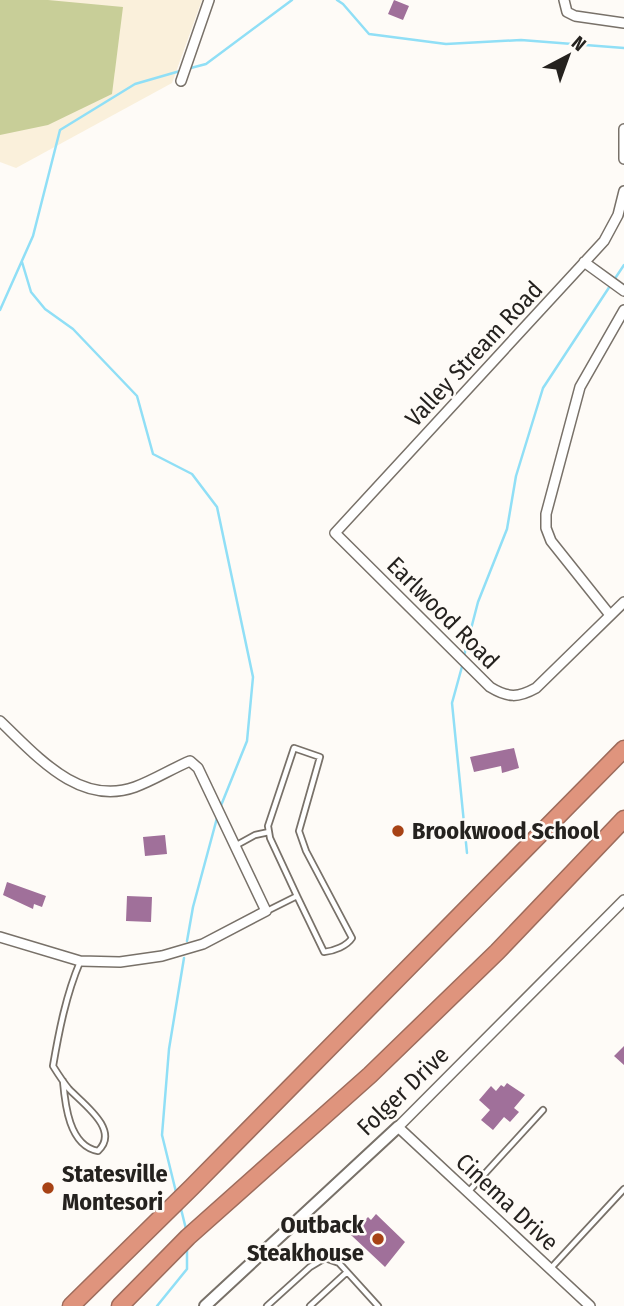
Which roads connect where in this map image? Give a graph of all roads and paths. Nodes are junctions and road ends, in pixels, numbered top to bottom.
1 (209, 0) edge
2 (564, 2) edge
3 (624, 23) edge
4 (181, 81) dead end
5 (624, 128) edge
6 (624, 159) edge
7 (624, 191) edge
8 (584, 262) junction
9 (624, 291) edge
10 (624, 310) edge
11 (335, 533) joint
12 (624, 601) edge
13 (610, 615) junction
14 (0, 721) edge
15 (624, 749) edge
16 (624, 819) edge
17 (269, 832) junction
18 (235, 846) junction
19 (297, 896) junction
20 (624, 900) edge
21 (266, 911) junction
22 (0, 937) edge
23 (80, 961) junction
24 (63, 1081) junction
25 (543, 1110) dead end
26 (398, 1127) junction
27 (624, 1189) edge
28 (468, 1192) junction
29 (551, 1268) junction
30 (347, 1272) junction
31 (71, 1306) edge
32 (120, 1306) edge
33 (205, 1306) edge
34 (267, 1306) edge
35 (310, 1306) edge
36 (378, 1306) edge
37 (590, 1306) edge

1 - 4 street
2 - 3 street
5 - 6 street
7 - 8 street, Valley Stream Road
8 - 9 street
8 - 11 street, Valley Stream Road
10 - 13 street
11 - 13 street, Earlwood Road
12 - 13 street, Earlwood Road
14 - 18 street
15 - 31 highway
16 - 32 highway
17 - 18 lane
17 - 19 lane
17 - 19 lane
18 - 21 street
19 - 21 lane
20 - 26 street, Folger Drive
21 - 23 street
22 - 23 street
23 - 24 lane
24 - 24 lane
25 - 28 lane
26 - 28 street, Cinema Drive
26 - 33 street, Folger Drive
27 - 29 lane
28 - 29 street, Cinema Drive
29 - 37 street, Cinema Drive
30 - 34 lane
30 - 35 lane
30 - 36 lane

